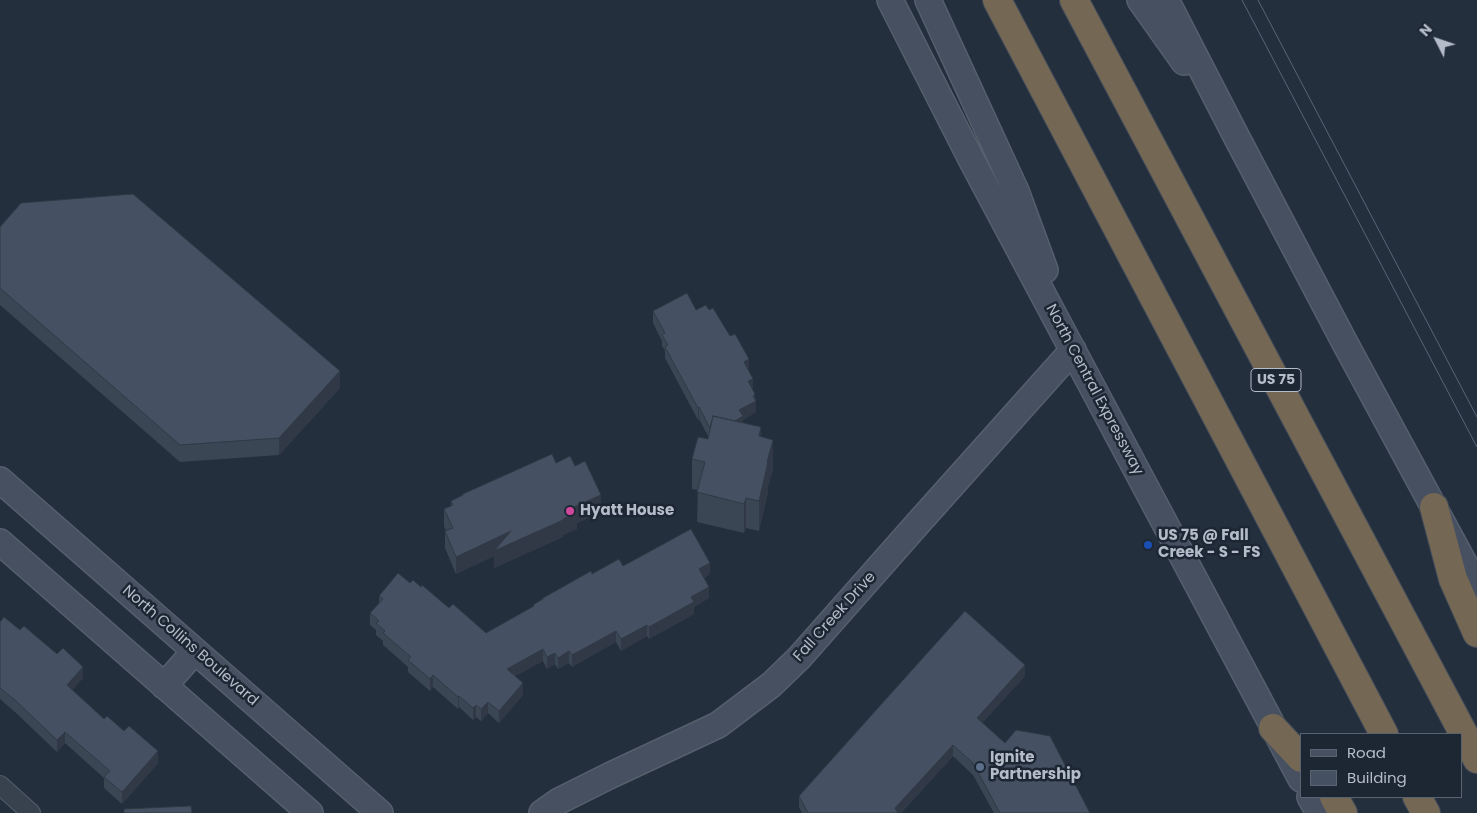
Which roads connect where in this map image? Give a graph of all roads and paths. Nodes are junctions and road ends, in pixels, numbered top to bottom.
1 (890, 0) edge
2 (928, 0) edge
3 (997, 0) edge
4 (1074, 0) edge
5 (1140, 0) edge
6 (1166, 0) edge
7 (1236, 136) junction
8 (1073, 350) junction
9 (0, 480) edge
10 (1434, 507) junction
11 (0, 542) edge
12 (1477, 587) edge
13 (1477, 633) edge
14 (195, 651) junction
15 (164, 686) junction
16 (1273, 728) junction
17 (1383, 733) edge
18 (1300, 757) edge
19 (1477, 759) edge
20 (1300, 777) edge
21 (0, 785) edge
22 (1311, 798) edge
23 (1335, 798) edge
24 (1418, 798) edge
25 (31, 813) edge
26 (310, 813) edge
27 (380, 813) edge
28 (542, 813) edge
29 (1319, 813) edge
30 (1343, 813) edge
31 (1426, 813) edge

1 - 8 main road, North Central Expressway
2 - 8 main road
3 - 17 highway
4 - 19 highway, US 75
5 - 7 main road
6 - 7 main road
7 - 10 main road
8 - 16 main road, North Central Expressway
8 - 28 main road, Fall Creek Drive
9 - 14 main road, North Collins Boulevard
10 - 12 main road
10 - 13 highway
11 - 15 main road
14 - 15 main road
14 - 27 main road, North Collins Boulevard
15 - 26 main road
16 - 18 highway
16 - 20 main road, North Central Expressway
21 - 25 street
22 - 29 main road
23 - 30 highway
24 - 31 highway

